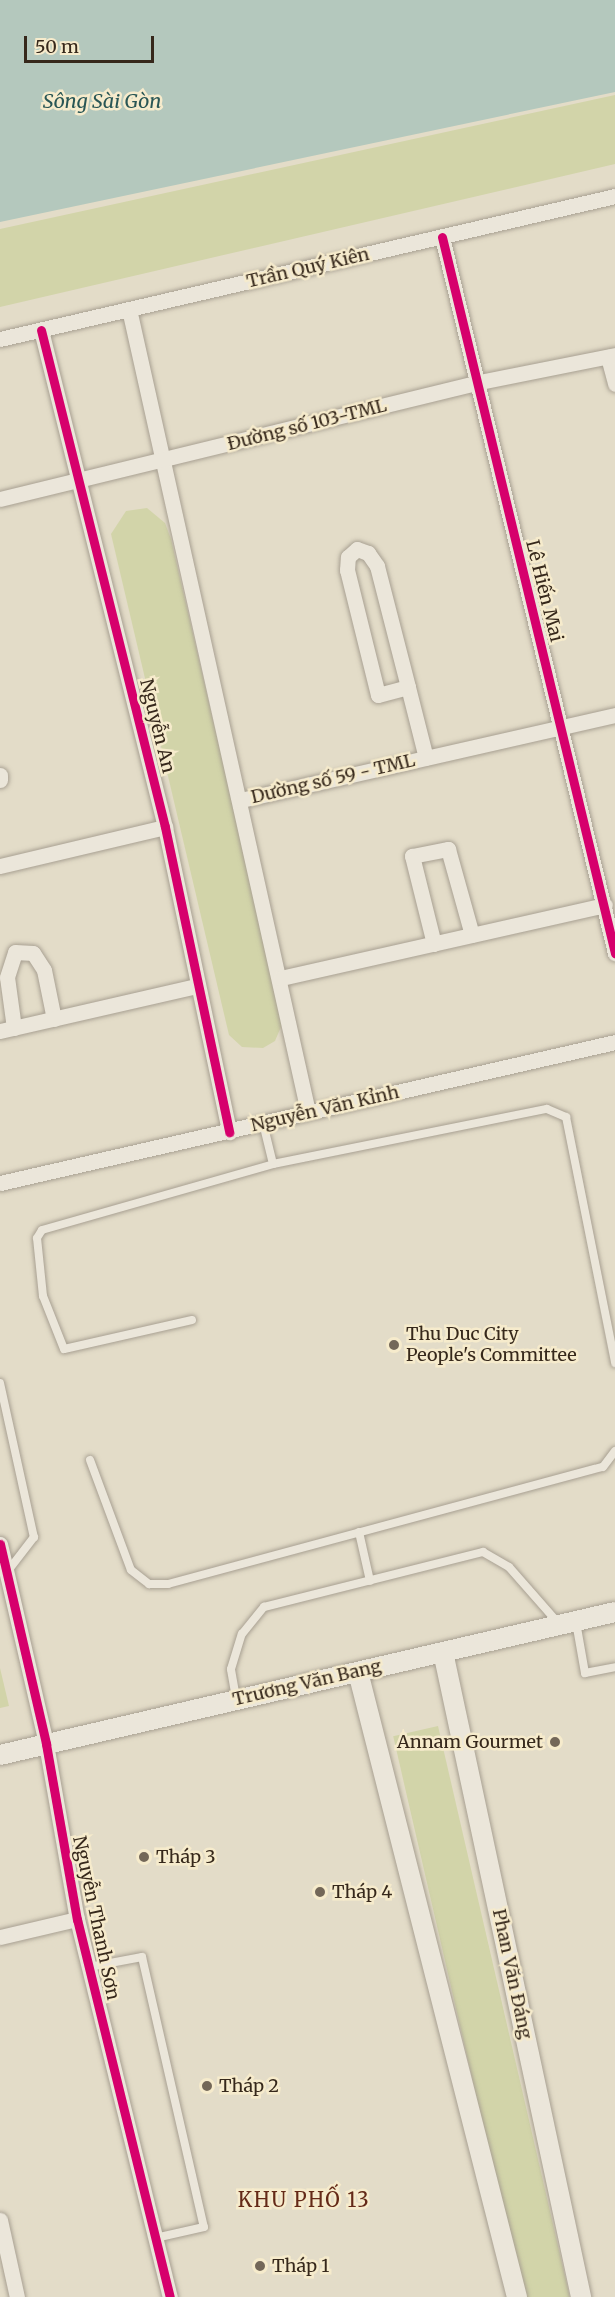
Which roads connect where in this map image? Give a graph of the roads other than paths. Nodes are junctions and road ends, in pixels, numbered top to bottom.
1 (615, 196) edge
2 (442, 237) junction
3 (129, 309) junction
4 (41, 330) junction
5 (0, 339) edge
6 (612, 356) edge
7 (475, 383) junction
8 (615, 384) edge
9 (164, 461) junction
10 (78, 480) junction
11 (0, 499) edge
12 (408, 687) junction
13 (615, 715) edge
14 (561, 728) junction
15 (426, 758) junction
16 (0, 775) edge
17 (0, 780) edge
18 (241, 800) junction
19 (165, 827) junction
20 (0, 866) edge
21 (605, 905) junction
22 (472, 935) junction
23 (434, 944) junction
24 (615, 953) edge
25 (281, 978) junction
26 (197, 986) junction
27 (54, 1019) junction
28 (7, 1030) edge
29 (615, 1042) edge
30 (308, 1112) junction
31 (263, 1124) junction
32 (229, 1132) junction
33 (273, 1164) junction
34 (0, 1183) edge
35 (192, 1320) dead end
36 (615, 1363) edge
37 (0, 1383) edge
38 (615, 1450) edge
39 (90, 1460) dead end
40 (359, 1532) junction
41 (0, 1544) edge
42 (7, 1572) junction
43 (370, 1581) junction
44 (615, 1612) edge
45 (568, 1623) junction
46 (443, 1652) junction
47 (615, 1667) edge
48 (358, 1672) junction
49 (237, 1700) junction
50 (46, 1744) junction
51 (0, 1755) edge
52 (77, 1918) junction
53 (0, 1937) edge
54 (88, 1967) junction
55 (0, 2220) edge
56 (155, 2238) junction
57 (17, 2297) edge
58 (170, 2297) edge
59 (517, 2297) edge
60 (581, 2297) edge

1 - 2 street, Trần Quý Kiên
2 - 3 street, Trần Quý Kiên
2 - 7 street, Lê Hiến Mai
3 - 4 street, Trần Quý Kiên
3 - 9 street
4 - 5 street, Trần Quý Kiên
4 - 10 street, Nguyễn An
6 - 7 street, Đường số 103-TML
6 - 8 street
7 - 9 street, Đường số 103-TML
7 - 14 street, Lê Hiến Mai
9 - 10 street, Đường số 103-TML
9 - 18 street
10 - 11 street, Đường số 103-TML
10 - 19 street, Nguyễn An
12 - 12 street, Dường số 59 - TML
12 - 15 street, Dường số 59 - TML
13 - 14 street, Dường số 59 - TML
14 - 15 street, Dường số 59 - TML
14 - 21 street, Lê Hiến Mai
15 - 18 street, Dường số 59 - TML
16 - 17 street
18 - 25 street
19 - 20 street
19 - 26 street, Nguyễn An
21 - 22 street
21 - 24 street, Lê Hiến Mai
22 - 23 street
22 - 23 street
23 - 25 street
25 - 30 street
26 - 27 street
26 - 32 street, Nguyễn An
27 - 28 street
27 - 28 street
29 - 30 street, Nguyễn Văn Kỉnh
30 - 31 street, Nguyễn Văn Kỉnh
31 - 32 street, Nguyễn Văn Kỉnh
31 - 33 lane
32 - 34 street, Nguyễn Văn Kỉnh
33 - 35 lane
33 - 36 lane
37 - 42 lane
38 - 40 lane
39 - 40 lane
40 - 43 lane
41 - 42 street, Nguyễn Thanh Sơn
42 - 50 street, Nguyễn Thanh Sơn
43 - 45 lane
43 - 49 lane
44 - 45 street, Trương Văn Bang
45 - 46 street, Trương Văn Bang
45 - 47 lane
46 - 48 street, Trương Văn Bang
46 - 60 street, Phan Văn Đáng
48 - 49 street, Trương Văn Bang
48 - 59 street
49 - 50 street, Trương Văn Bang
50 - 51 street, Trương Văn Bang
50 - 52 street, Nguyễn Thanh Sơn
52 - 53 street
52 - 54 street, Nguyễn Thanh Sơn
54 - 56 street, Nguyễn Thanh Sơn
54 - 56 lane
55 - 57 street
56 - 58 street, Nguyễn Thanh Sơn

